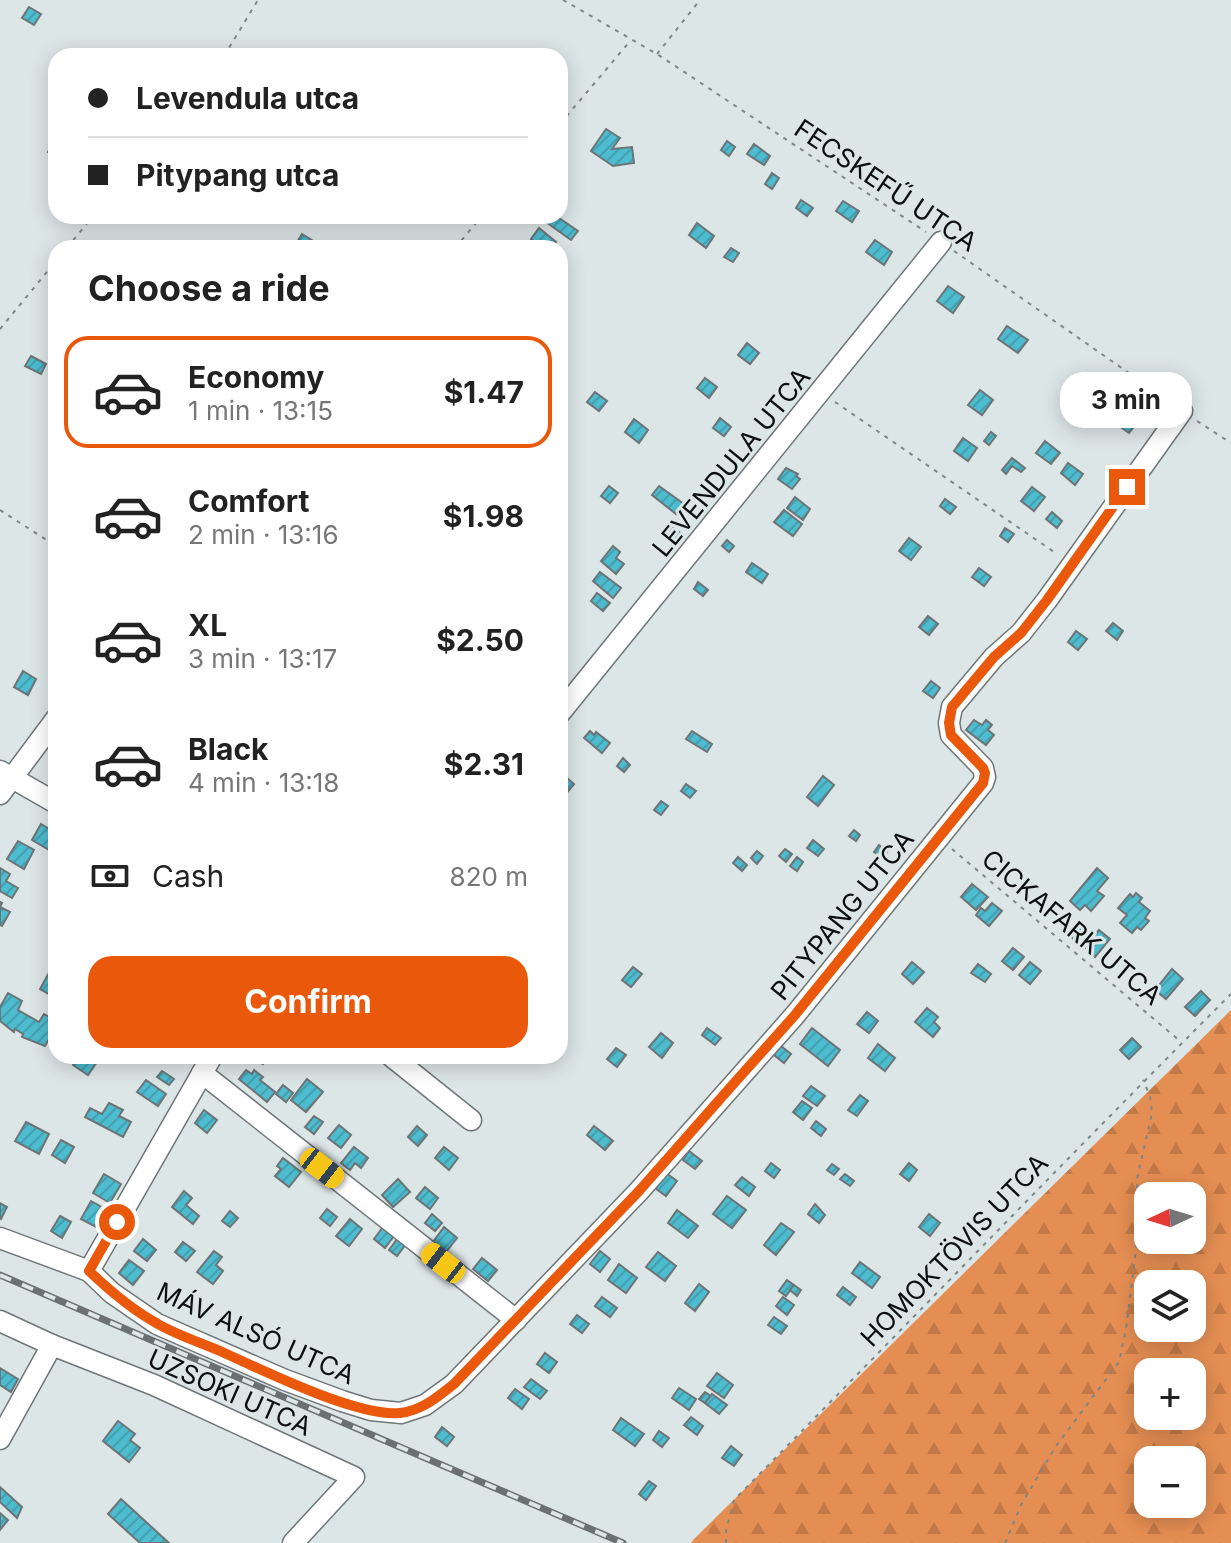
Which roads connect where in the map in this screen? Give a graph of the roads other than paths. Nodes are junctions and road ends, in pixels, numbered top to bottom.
1 (941, 242) road end
2 (1182, 411) road end
3 (568, 703) edge
4 (48, 729) edge
5 (4, 781) edge
6 (48, 800) edge
7 (401, 1064) edge
8 (207, 1065) edge
9 (471, 1120) dead end
10 (0, 1238) edge
11 (89, 1271) junction
12 (516, 1320) junction
13 (0, 1321) edge
14 (52, 1345) junction
15 (413, 1410) joint
16 (0, 1439) edge
17 (293, 1543) edge

1 - 3 street, LEVENDULA UTCA
2 - 12 street, PITYPANG UTCA
4 - 5 street
5 - 6 street
7 - 9 street
8 - 11 street
8 - 12 street
10 - 11 street, MÁV ALSÓ UTCA
11 - 15 street, MÁV ALSÓ UTCA
12 - 15 street, PITYPANG UTCA
13 - 14 street, UZSOKI UTCA
14 - 16 street
14 - 17 street, UZSOKI UTCA

